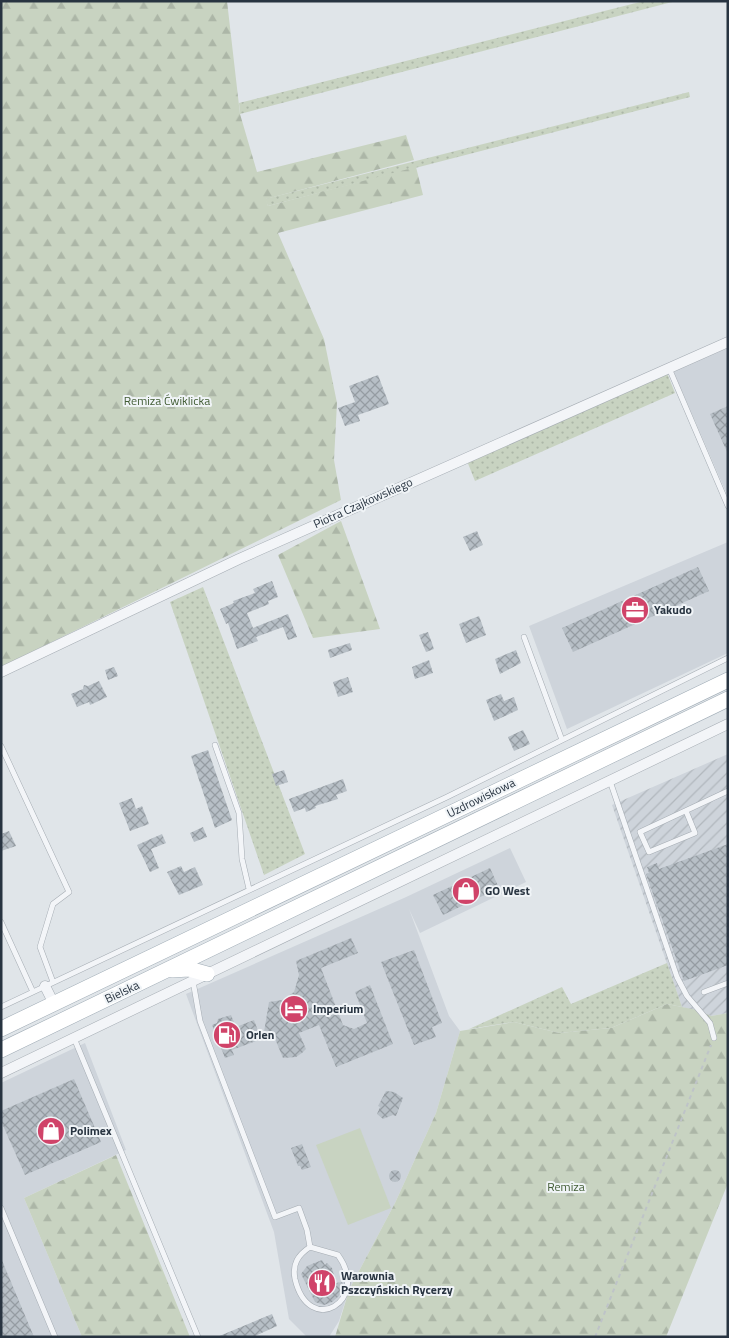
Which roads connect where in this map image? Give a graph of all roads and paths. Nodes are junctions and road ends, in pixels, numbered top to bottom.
1 (728, 342) edge
2 (669, 368) junction
3 (728, 506) edge
4 (524, 636) dead end
5 (728, 658) edge
6 (1, 672) edge
7 (728, 680) edge
8 (728, 699) edge
9 (728, 724) edge
10 (562, 740) junction
11 (215, 745) dead end
12 (1, 746) edge
13 (610, 781) junction
14 (728, 791) edge
15 (686, 811) junction
16 (249, 889) junction
17 (235, 916) joint
18 (1, 922) edge
19 (243, 932) joint
20 (168, 970) junction
21 (207, 974) junction
22 (193, 981) junction
23 (49, 984) junction
24 (728, 984) edge
25 (33, 992) junction
26 (704, 992) dead end
27 (54, 1004) junction
28 (1, 1007) edge
29 (1, 1029) edge
30 (74, 1038) junction
31 (714, 1038) joint
32 (1, 1050) edge
33 (1, 1074) edge
34 (1, 1208) edge
35 (310, 1247) junction
36 (55, 1337) edge
37 (198, 1337) edge
38 (595, 1337) edge

1 - 2 street, Piotra Czajkowskiego
2 - 3 lane
2 - 6 street, Piotra Czajkowskiego
4 - 10 lane
5 - 10 lane
7 - 17 main road, Uzdrowiskowa
8 - 19 main road, Uzdrowiskowa
9 - 13 street
10 - 16 lane
11 - 16 lane
12 - 23 lane
13 - 21 street
13 - 31 lane
14 - 15 lane
15 - 15 lane
16 - 23 lane
17 - 27 main road, Bielska
18 - 25 lane
19 - 20 main road, Bielska
20 - 21 main road
20 - 32 main road, Bielska
21 - 22 street
22 - 30 street
22 - 35 lane
23 - 25 lane
23 - 27 street
24 - 26 lane
25 - 28 lane
27 - 29 main road, Bielska
30 - 33 street
30 - 37 lane
31 - 38 path
34 - 36 lane
35 - 35 lane

